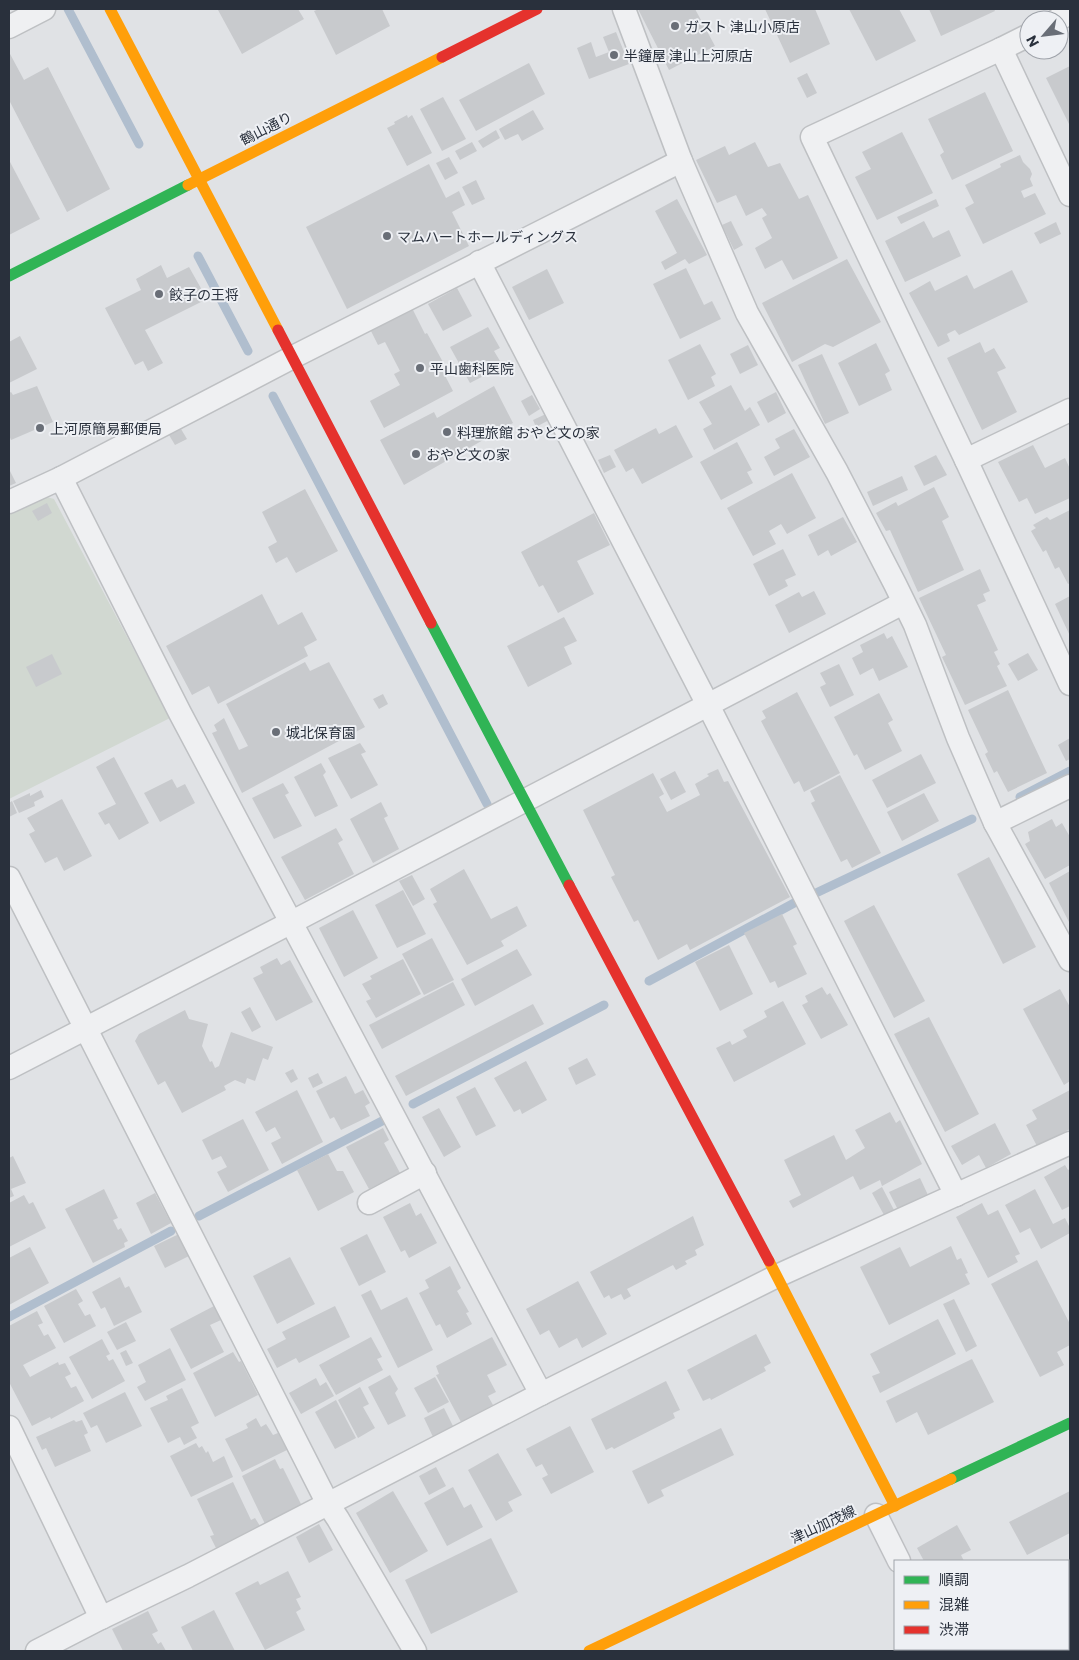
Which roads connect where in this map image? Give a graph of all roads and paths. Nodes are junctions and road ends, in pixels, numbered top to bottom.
1 (44, 9) edge
2 (110, 9) edge
3 (537, 9) edge
4 (624, 9) edge
5 (9, 27) edge
6 (1019, 40) edge
7 (1002, 49) junction
8 (681, 161) junction
9 (199, 179) junction
10 (1070, 195) edge
11 (479, 262) junction
12 (9, 276) edge
13 (293, 356) junction
14 (1070, 410) edge
15 (966, 460) junction
16 (61, 478) junction
17 (9, 502) edge
18 (903, 603) junction
19 (1070, 684) edge
20 (708, 705) junction
21 (1070, 786) edge
22 (524, 801) junction
23 (995, 823) junction
24 (9, 878) edge
25 (292, 922) junction
26 (1070, 960) edge
27 (85, 1028) junction
28 (9, 1068) edge
29 (1070, 1143) edge
30 (425, 1173) junction
31 (956, 1195) junction
32 (369, 1203) dead end
33 (777, 1276) junction
34 (542, 1394) junction
35 (1070, 1423) edge
36 (9, 1427) edge
37 (328, 1504) junction
38 (886, 1510) junction
39 (899, 1560) edge
40 (100, 1618) junction
41 (37, 1651) edge
42 (414, 1651) edge
43 (589, 1651) edge

1 - 5 street
2 - 9 street
3 - 9 street, 鶴山通り
4 - 8 street
6 - 7 street
7 - 10 street
7 - 15 street
8 - 11 street
8 - 18 street
9 - 12 street, 鶴山通り
9 - 13 street
11 - 13 street
11 - 20 street
13 - 16 street
13 - 22 street
14 - 15 street
15 - 19 street
16 - 17 street
16 - 25 street
18 - 20 street
18 - 23 street
20 - 22 street
20 - 31 street
21 - 23 street
22 - 25 street
22 - 33 street
23 - 26 street
24 - 27 street
25 - 27 street
25 - 30 street
27 - 28 street
27 - 37 street
29 - 31 street
30 - 32 street
30 - 34 street
31 - 33 street
33 - 34 street
33 - 38 street
34 - 37 street
35 - 38 street, 津山加茂線
36 - 40 street
37 - 40 street
37 - 42 street
38 - 39 street
38 - 43 street, 津山加茂線
40 - 41 street

